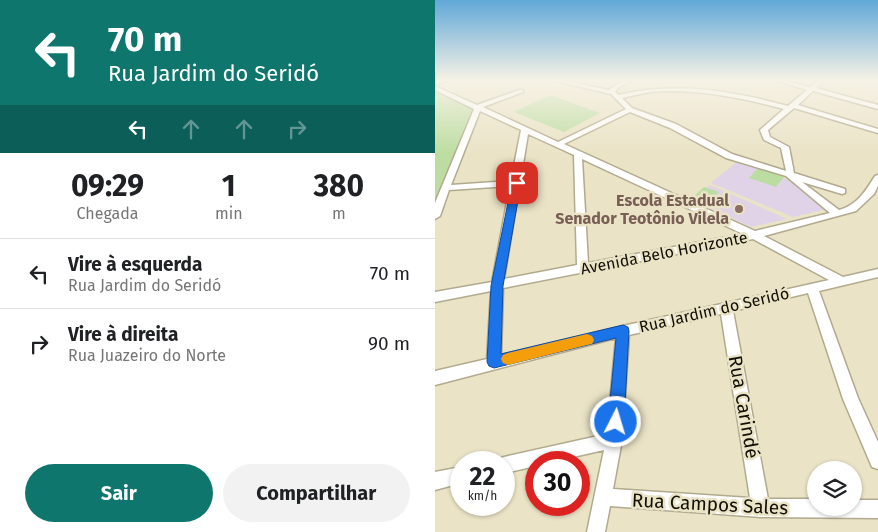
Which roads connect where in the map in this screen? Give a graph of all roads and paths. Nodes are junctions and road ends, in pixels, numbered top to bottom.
1 (474, 105) edge
2 (485, 105) edge
3 (626, 105) edge
4 (781, 105) edge
5 (793, 105) edge
6 (479, 107) junction
7 (791, 107) junction
8 (630, 109) junction
9 (525, 128) junction
10 (878, 131) edge
11 (559, 144) junction
12 (579, 153) junction
13 (790, 176) junction
14 (878, 178) edge
15 (517, 183) junction
16 (445, 188) junction
17 (842, 191) dead end
18 (837, 214) junction
19 (435, 216) edge
20 (753, 235) junction
21 (583, 268) junction
22 (878, 273) edge
23 (841, 281) junction
24 (497, 286) junction
25 (812, 288) junction
26 (435, 297) edge
27 (726, 307) junction
28 (623, 331) junction
29 (494, 362) junction
30 (435, 378) edge
31 (614, 440) junction
32 (878, 461) edge
33 (515, 462) edge
34 (450, 478) edge
35 (435, 481) edge
36 (602, 497) junction
37 (761, 508) junction
38 (878, 509) edge
39 (596, 532) edge

1 - 6 street
2 - 6 street
3 - 8 street
4 - 7 street
5 - 7 street
6 - 9 street
6 - 16 street
7 - 10 street
7 - 13 street
8 - 11 street
8 - 13 street
9 - 11 street
9 - 15 street
11 - 12 street
12 - 20 street
12 - 21 street
13 - 17 street
13 - 18 street
14 - 18 street, Avenida Belo Horizonte
15 - 16 street
15 - 24 street
16 - 19 street
18 - 20 street, Avenida Belo Horizonte
20 - 21 street, Avenida Belo Horizonte
20 - 23 street
21 - 24 street, Avenida Belo Horizonte
22 - 23 street, Rua Jardim do Seridó
23 - 25 street, Rua Jardim do Seridó
24 - 26 street, Avenida Belo Horizonte
24 - 29 street
25 - 27 street, Rua Jardim do Seridó
25 - 32 street
27 - 28 street, Rua Jardim do Seridó
27 - 37 street, Rua Carindé
28 - 29 street, Rua Jardim do Seridó
28 - 31 street
29 - 30 street, Rua Jardim do Seridó
31 - 33 street
31 - 36 street
34 - 35 street
36 - 37 street, Rua Campos Sales
36 - 39 street
37 - 38 street, Rua Campos Sales

